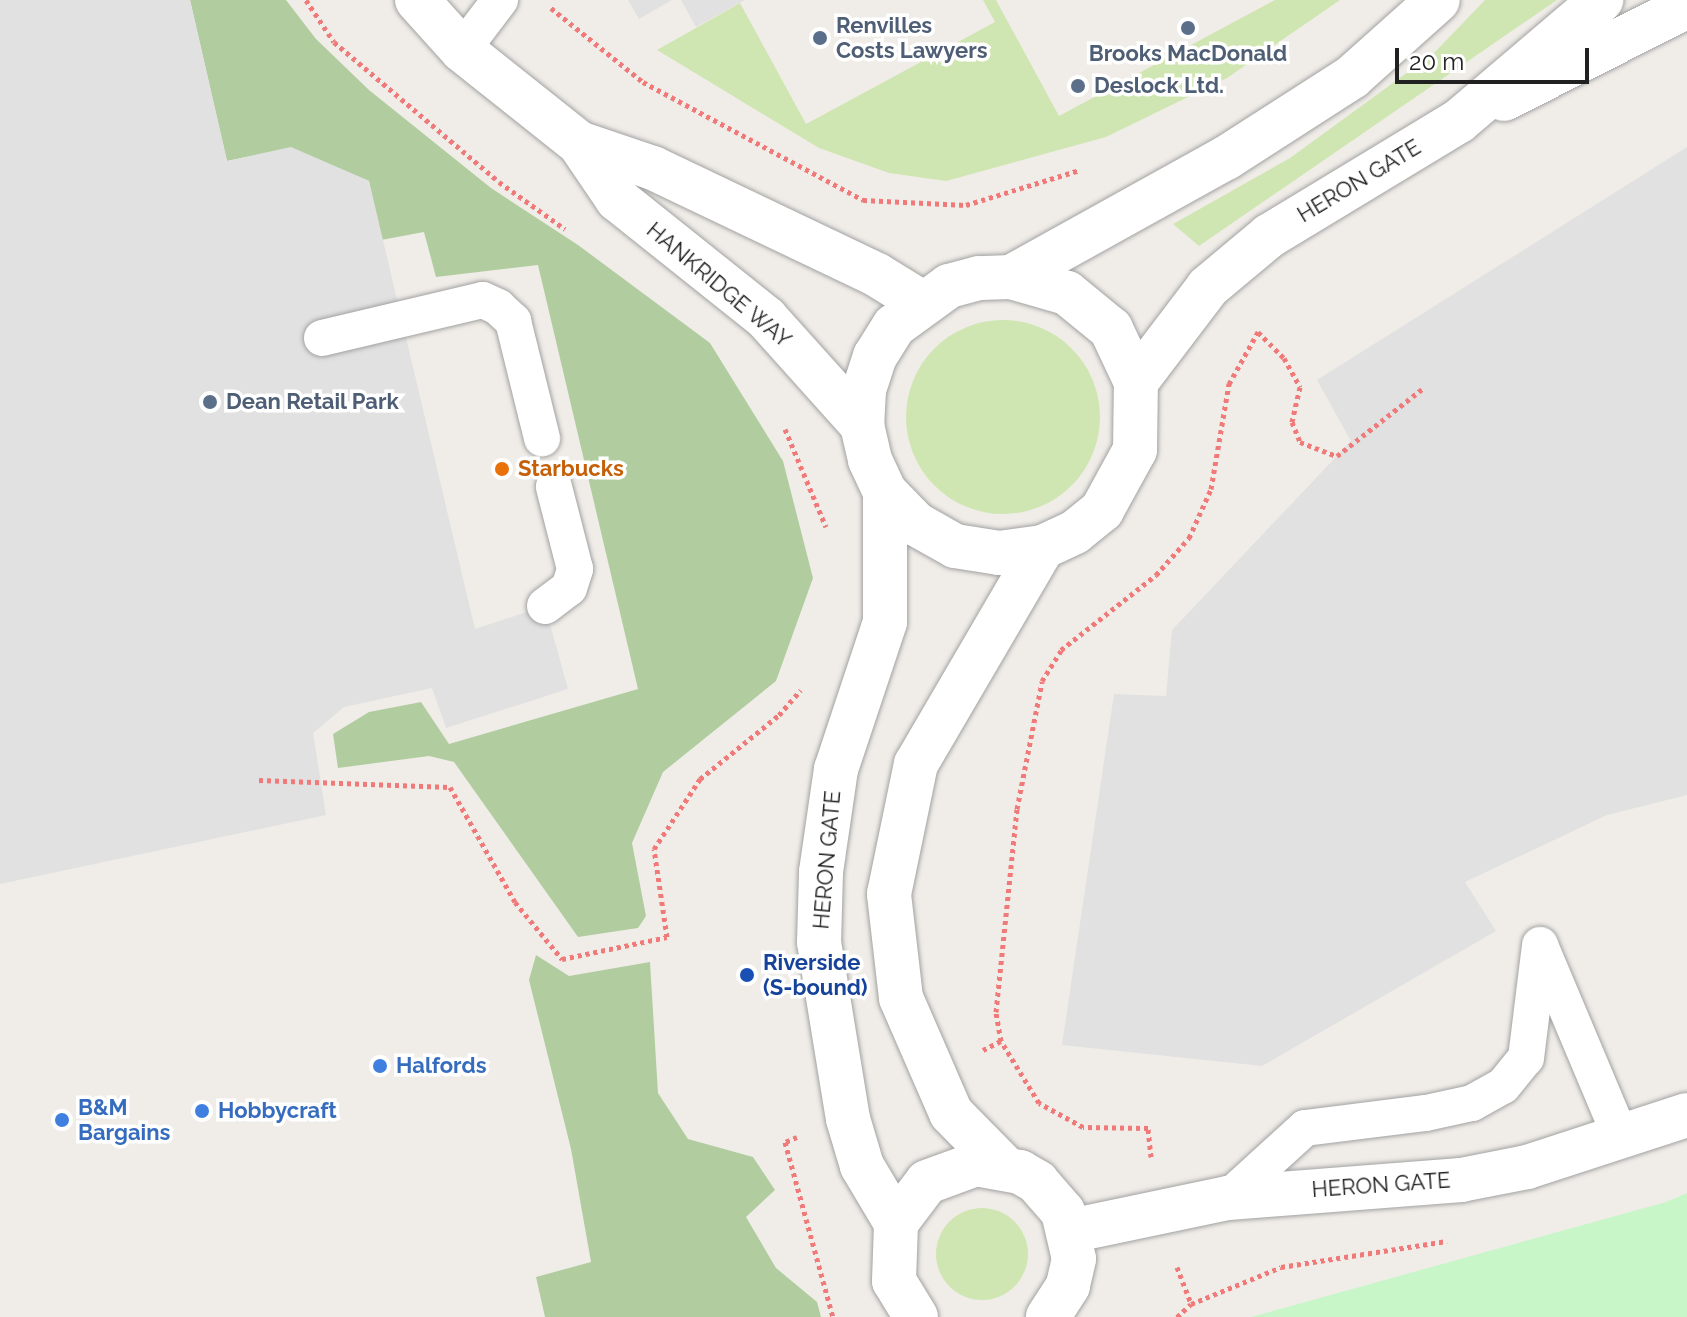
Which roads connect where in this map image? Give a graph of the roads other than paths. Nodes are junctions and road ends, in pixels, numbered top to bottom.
1 (417, 0) edge
2 (500, 0) edge
3 (1438, 0) edge
4 (1601, 0) edge
5 (1687, 6) edge
6 (462, 50) junction
7 (1459, 121) junction
8 (579, 143) junction
9 (1011, 277) junction
10 (921, 302) junction
11 (322, 338) dead end
12 (1136, 382) junction
13 (862, 425) junction
14 (542, 438) dead end
15 (554, 487) dead end
16 (885, 492) junction
17 (1043, 547) junction
18 (545, 606) dead end
19 (1687, 1115) edge
20 (1620, 1136) junction
21 (1003, 1166) junction
22 (1228, 1198) junction
23 (896, 1223) junction
24 (1070, 1231) junction
25 (916, 1317) edge
26 (1048, 1317) edge

1 - 6 street, HANKRIDGE WAY
2 - 6 lane
3 - 9 street, HERON GATE
4 - 7 street, HERON GATE
5 - 7 street
6 - 8 street, HANKRIDGE WAY
7 - 12 street, HERON GATE
8 - 10 street, HANKRIDGE WAY
8 - 13 street, HANKRIDGE WAY
9 - 10 street, HERON GATE
9 - 12 street, HERON GATE
10 - 13 street, HERON GATE
11 - 14 lane
12 - 17 street, HERON GATE
13 - 16 street, HERON GATE
15 - 18 lane
16 - 17 street, HERON GATE
16 - 23 street, HERON GATE
17 - 21 street
19 - 20 street, HERON GATE
20 - 22 street, HERON GATE
20 - 22 lane
21 - 23 street
21 - 24 street
22 - 24 street, HERON GATE
23 - 25 street
24 - 26 street

